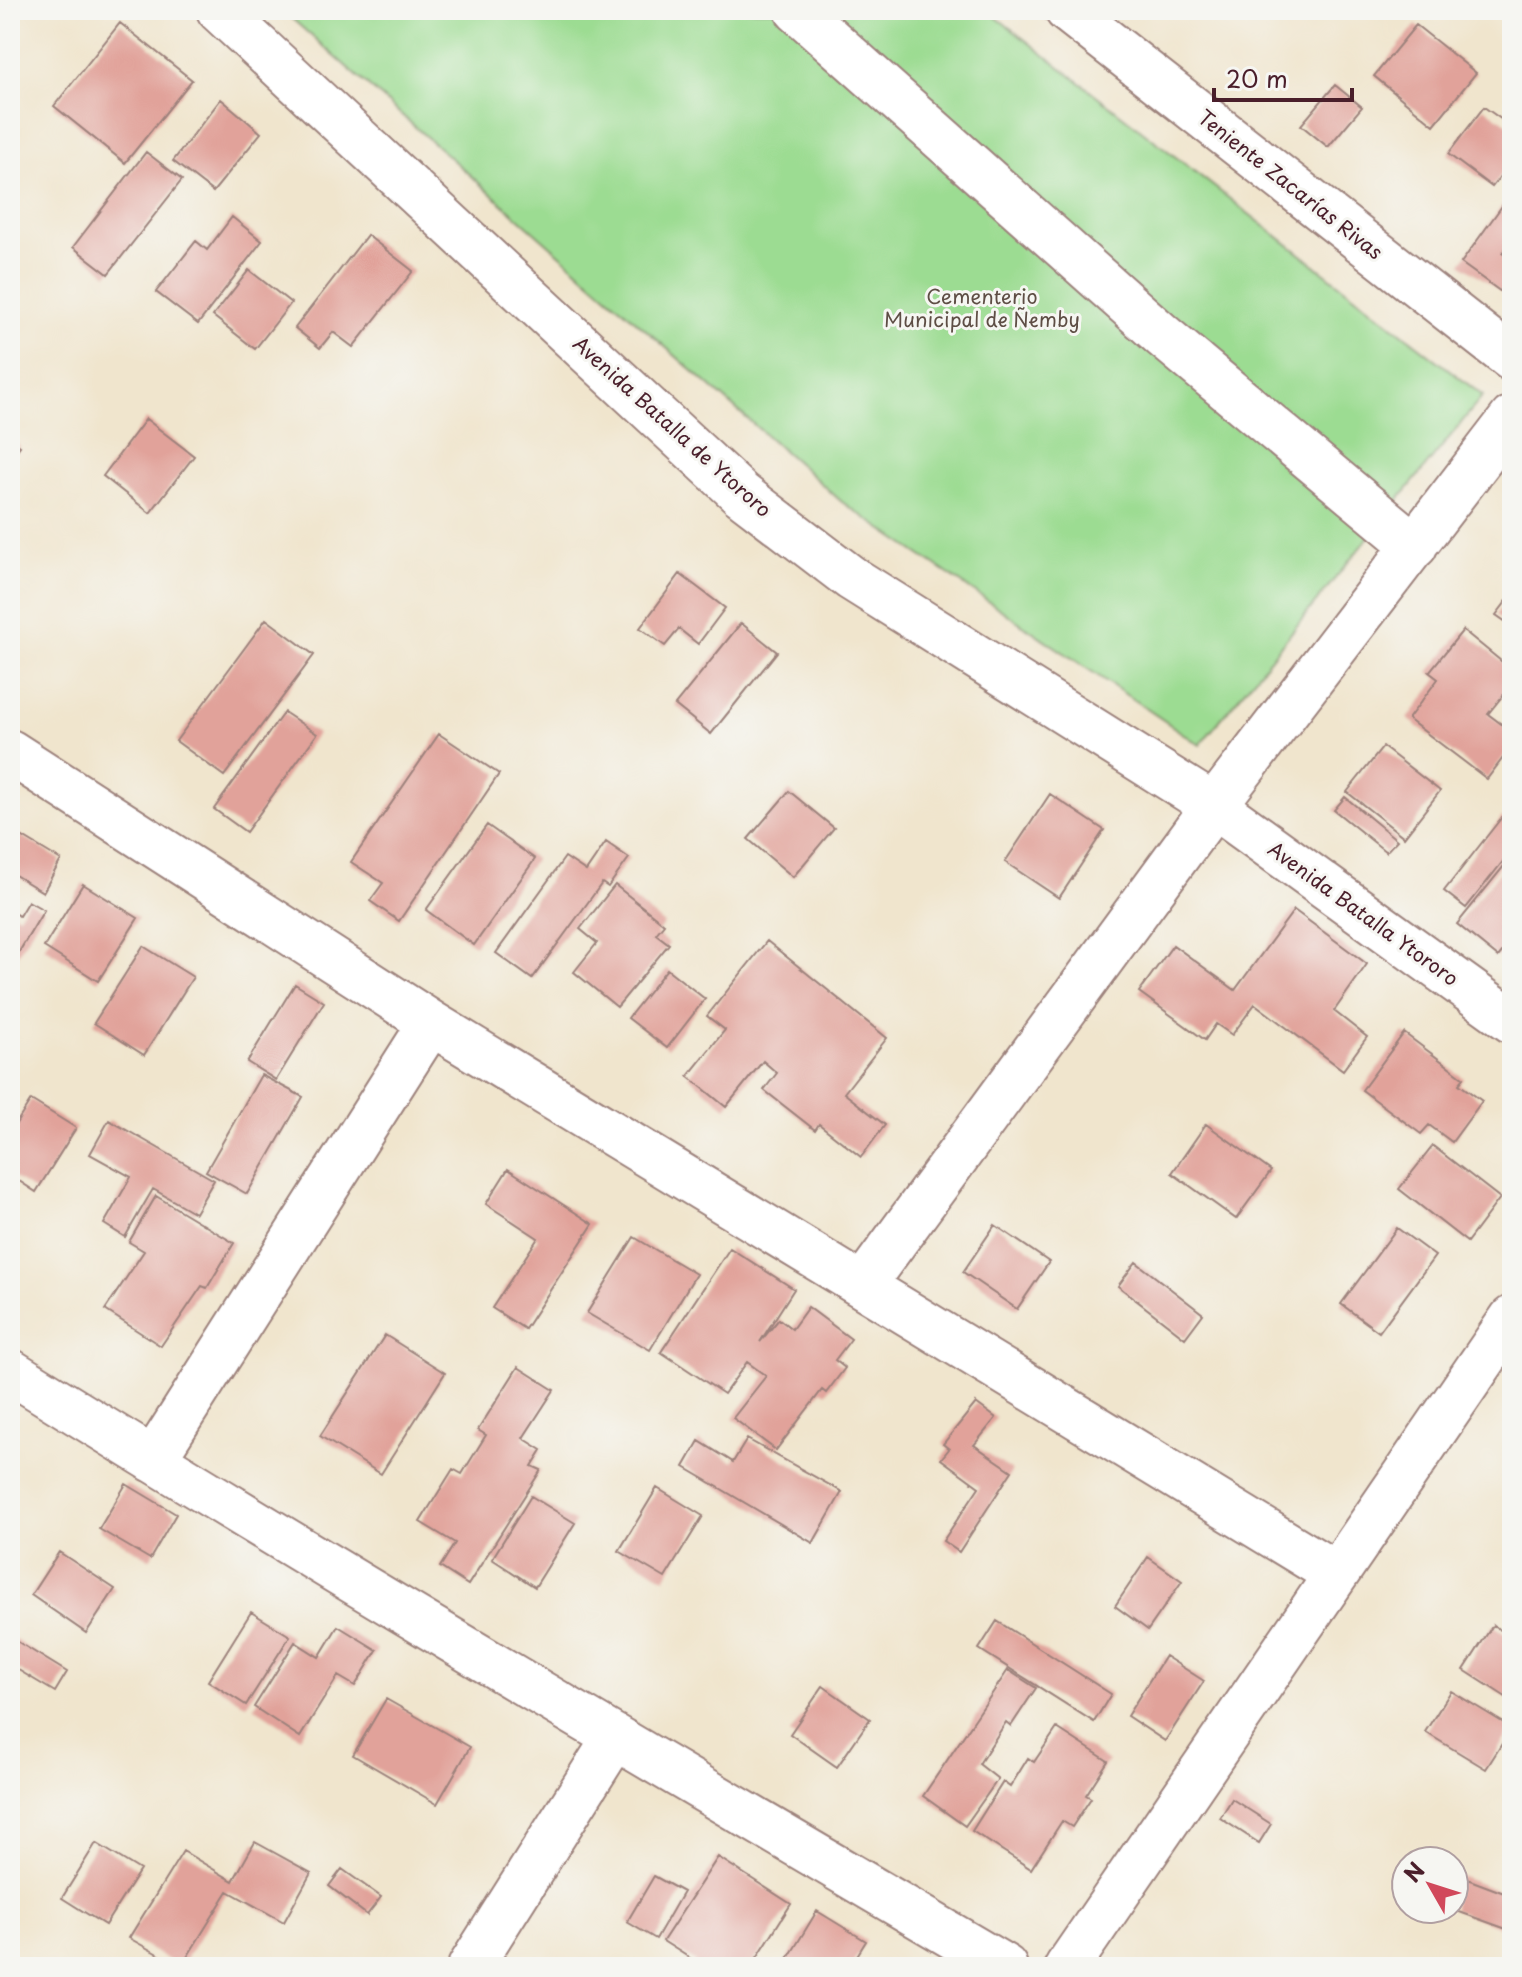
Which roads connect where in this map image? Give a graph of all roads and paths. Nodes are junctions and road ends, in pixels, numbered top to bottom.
1 (219, 10) edge
2 (797, 10) edge
3 (1067, 10) edge
4 (1512, 359) edge
5 (1512, 418) edge
6 (1415, 546) junction
7 (10, 752) edge
8 (1214, 806) junction
9 (1512, 1021) edge
10 (431, 1023) junction
11 (863, 1285) junction
12 (1512, 1318) edge
13 (10, 1371) edge
14 (153, 1460) junction
15 (1336, 1574) junction
16 (615, 1738) junction
17 (470, 1967) edge
18 (1005, 1967) edge
19 (1067, 1967) edge

1 - 8 street, Avenida Batalla de Ytororo
2 - 6 street
3 - 4 street, Teniente Zacarías Rivas
5 - 6 street
6 - 8 street
7 - 10 street
8 - 9 street, Avenida Batalla Ytororo
8 - 11 street
10 - 11 street
10 - 14 street
11 - 15 street
12 - 15 street
13 - 14 street
14 - 16 street
15 - 19 street
16 - 17 street
16 - 18 street

